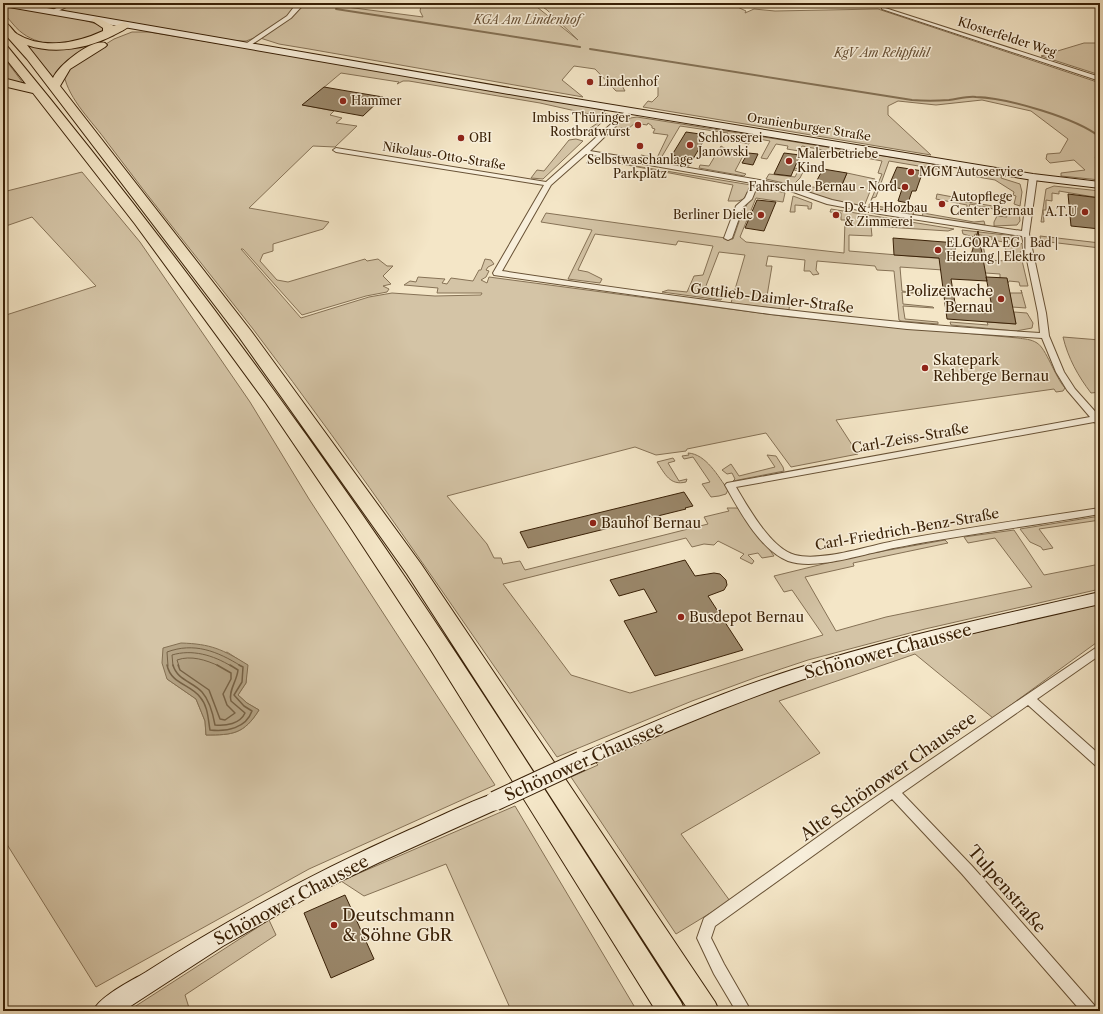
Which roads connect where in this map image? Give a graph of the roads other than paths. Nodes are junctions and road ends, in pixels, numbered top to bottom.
1 (71, 3) edge
2 (300, 3) edge
3 (3, 4) edge
4 (884, 8) dead end
5 (52, 12) junction
6 (96, 20) junction
7 (3, 25) edge
8 (128, 26) junction
9 (12, 36) junction
10 (105, 36) junction
11 (246, 46) junction
12 (3, 48) edge
13 (1100, 79) edge
14 (3, 82) edge
15 (46, 89) junction
16 (628, 111) junction
17 (336, 150) dead end
18 (585, 152) junction
19 (1033, 177) junction
20 (756, 181) junction
21 (548, 184) junction
22 (1100, 186) edge
23 (1025, 234) junction
24 (728, 238) dead end
25 (1044, 336) junction
26 (1098, 421) edge
27 (730, 486) joint
28 (1100, 511) edge
29 (1100, 598) edge
30 (1100, 648) edge
31 (1028, 699) junction
32 (1100, 762) edge
33 (894, 793) junction
34 (104, 1011) edge
35 (671, 1011) edge
36 (705, 1011) edge
37 (744, 1011) edge
38 (1090, 1011) edge

1 - 5 street
2 - 11 street
3 - 5 main road, Oranienburger Straße
4 - 13 street, Klosterfelder Weg
5 - 6 main road, Oranienburger Straße
6 - 8 main road, Oranienburger Straße
6 - 10 highway
7 - 9 highway
8 - 10 highway
8 - 11 main road, Oranienburger Straße
8 - 15 highway
9 - 10 highway
9 - 15 highway
11 - 16 main road, Oranienburger Straße
12 - 15 highway
14 - 15 highway
15 - 35 highway
15 - 36 highway
16 - 18 street
16 - 19 main road, Oranienburger Straße
17 - 21 street, Nikolaus-Otto-Straße
18 - 20 street
18 - 21 street
19 - 22 main road, Oranienburger Straße
19 - 23 street
20 - 23 street
20 - 24 street
21 - 25 street, Gottlieb-Daimler-Straße
23 - 25 street
25 - 26 street
26 - 27 street, Carl-Zeiss-Straße
27 - 28 street, Carl-Friedrich-Benz-Straße
29 - 34 main road, Schönower Chaussee, bridge
30 - 31 street, Alte Schönower Chaussee
31 - 32 street
31 - 33 street, Alte Schönower Chaussee
33 - 37 street, Alte Schönower Chaussee
33 - 38 street, Tulpenstraße

